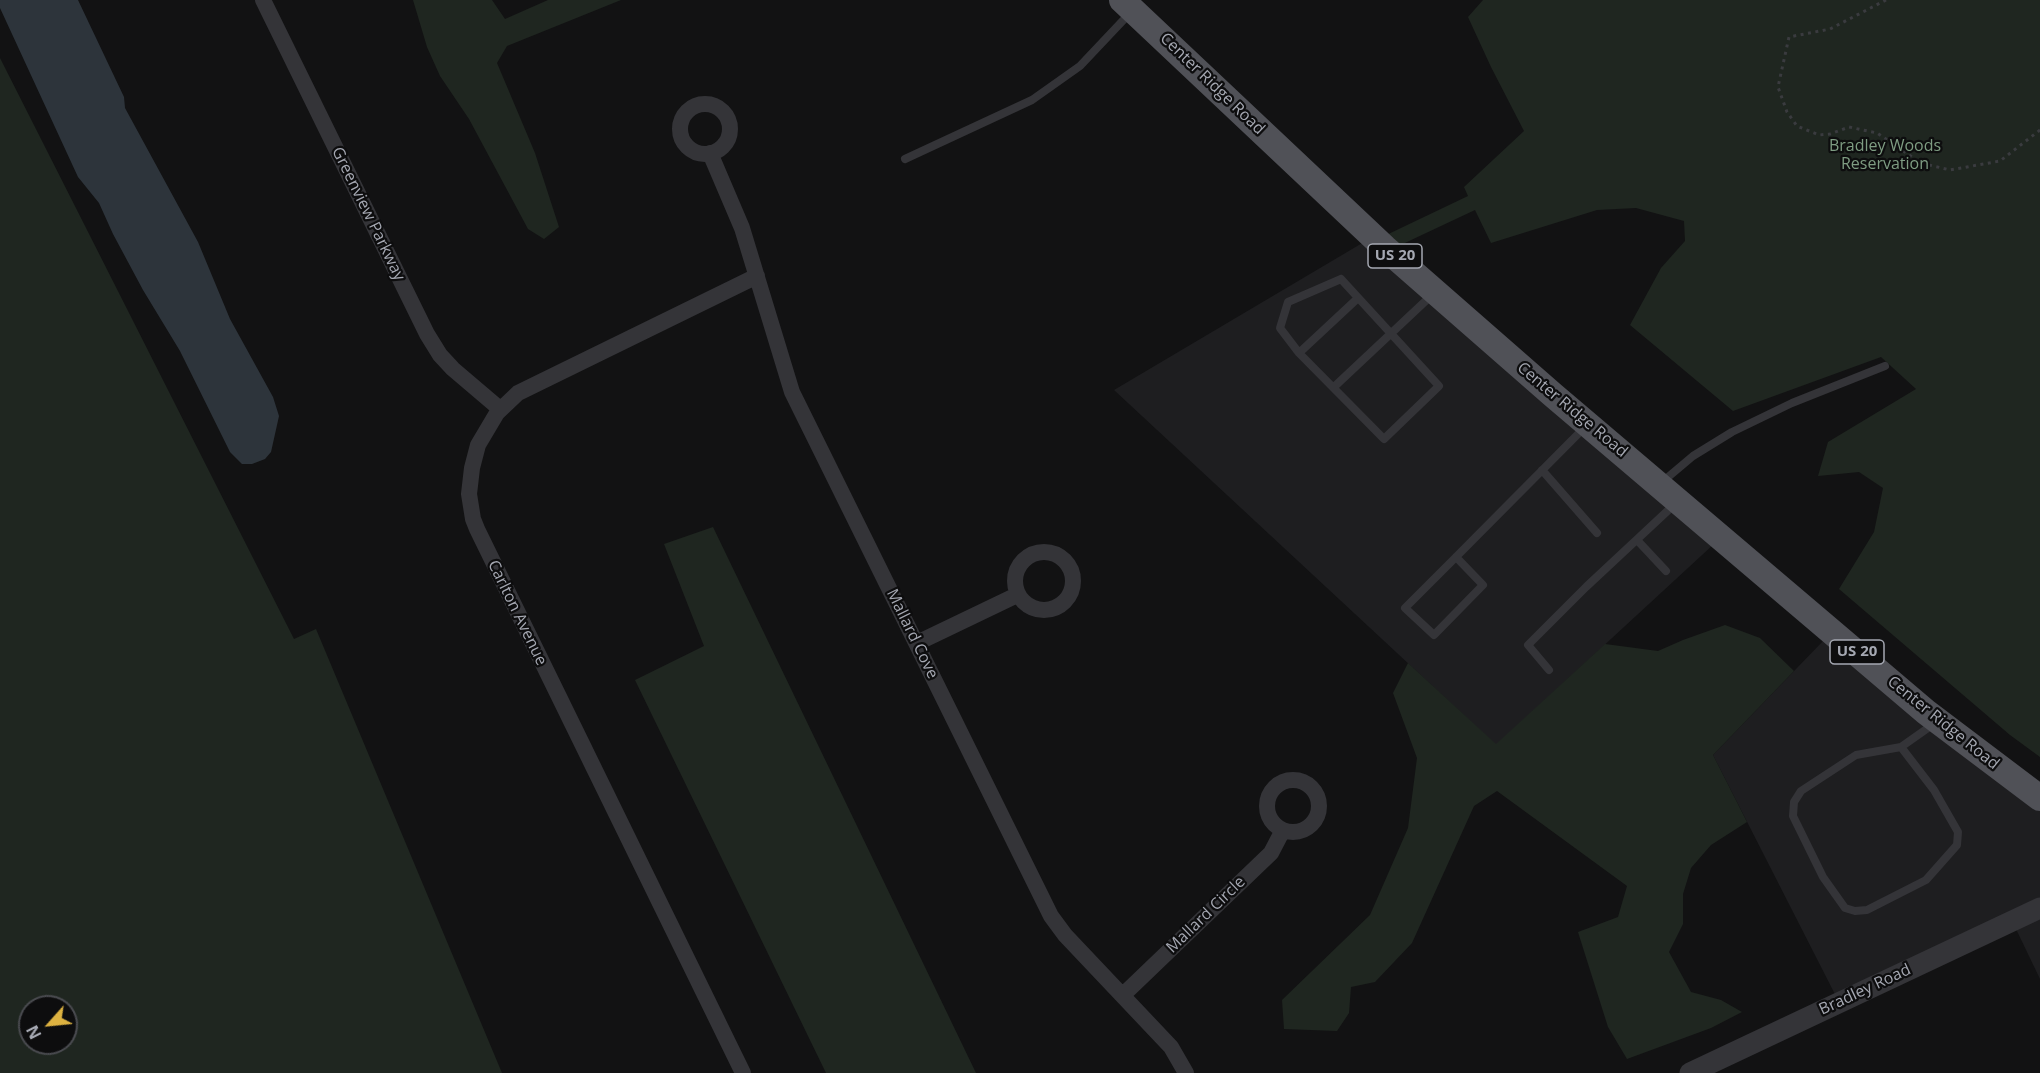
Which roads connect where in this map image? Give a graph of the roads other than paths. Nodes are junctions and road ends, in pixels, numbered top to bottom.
1 (263, 0) edge
2 (1128, 5) edge
3 (710, 153) dead end
4 (905, 159) dead end
5 (757, 276) junction
6 (1435, 291) junction
7 (1358, 298) junction
8 (1391, 333) junction
9 (1299, 353) junction
10 (1885, 366) dead end
11 (1334, 387) junction
12 (500, 409) junction
13 (1588, 424) junction
14 (1542, 470) junction
15 (1659, 484) junction
16 (1679, 500) junction
17 (1597, 533) dead end
18 (1637, 540) junction
19 (1456, 557) junction
20 (1666, 571) dead end
21 (1017, 595) dead end
22 (917, 643) junction
23 (1549, 670) dead end
24 (1938, 721) junction
25 (1901, 747) junction
26 (2040, 798) edge
27 (1283, 830) dead end
28 (2040, 908) edge
29 (1123, 995) junction
30 (743, 1073) edge
31 (1186, 1073) edge
32 (1690, 1073) edge

1 - 12 street, Greenview Parkway
2 - 4 lane
2 - 6 main road, Center Ridge Road / US 20
3 - 5 street, Mallard Cove
5 - 12 street, Carlton Avenue
5 - 22 street, Mallard Cove
6 - 8 lane
6 - 13 main road, Center Ridge Road / US 20
7 - 8 lane
7 - 9 lane
7 - 9 lane
8 - 11 lane
8 - 11 lane
9 - 11 lane
10 - 15 lane
12 - 30 street, Carlton Avenue
13 - 14 lane
13 - 15 main road, Center Ridge Road / US 20
14 - 17 lane
14 - 19 lane
15 - 16 main road, Center Ridge Road / US 20
16 - 18 lane
16 - 24 main road, Center Ridge Road / US 20
18 - 20 lane
18 - 23 lane
19 - 19 lane
21 - 22 street
22 - 29 street, Mallard Cove
24 - 25 lane
24 - 26 main road, Center Ridge Road / US 20
25 - 25 lane
27 - 29 street, Mallard Circle
28 - 32 street, Bradley Road
29 - 31 street, Mallard Cove

